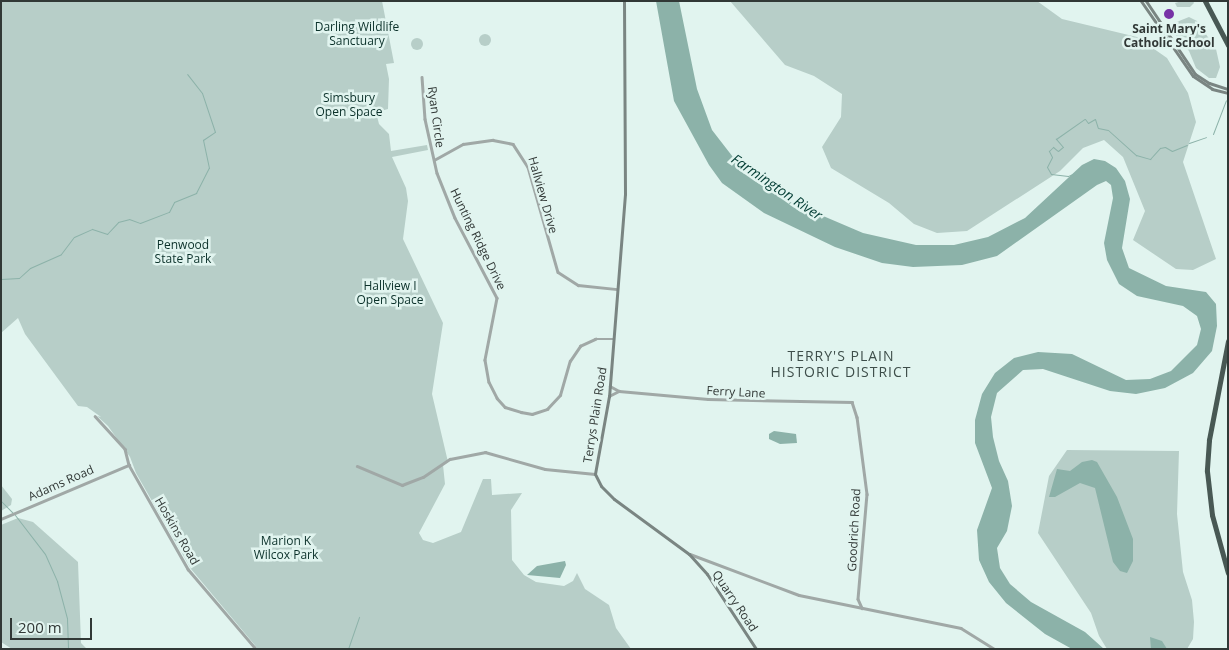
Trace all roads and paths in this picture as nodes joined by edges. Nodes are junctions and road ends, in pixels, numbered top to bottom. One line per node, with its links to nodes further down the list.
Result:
1 (624, 1): 10 (street, Terrys Plain Road)
2 (1141, 1): 8 (street)
3 (1146, 1): 7 (street)
4 (1205, 1): 5 (highway)
5 (1228, 45)
6 (422, 77): 9 (street, Ryan Circle)
7 (1228, 89)
8 (1228, 94)
9 (434, 160): 10 (street, Hallview Drive); 11 (street, Hunting Ridge Drive)
10 (617, 290): 11 (street, Terrys Plain Road)
11 (614, 339): 13 (street, Terrys Plain Road)
12 (1228, 342): 25 (highway)
13 (610, 386): 14 (street, Ferry Lane); 15 (street, Terrys Plain Road)
14 (618, 391): 15 (street); 16 (street, Ferry Lane)
15 (609, 396): 20 (street, Terrys Plain Road)
16 (852, 402): 26 (street, Goodrich Road)
17 (95, 416): 18 (street, Hoskins Road)
18 (129, 465): 21 (street, Adams Road); 29 (street, Hoskins Road)
19 (357, 466): 20 (street)
20 (595, 474): 22 (street, Terrys Plain Road)
21 (1, 519)
22 (688, 554): 23 (street, Terrys Plain Road); 24 (street, Quarry Road)
23 (702, 559): 24 (street, Quarry Road); 27 (street, Terrys Plain Road)
24 (698, 565): 30 (street, Quarry Road)
25 (1228, 573)
26 (858, 599): 27 (street, Goodrich Road); 28 (street, Goodrich Road)
27 (854, 606): 28 (street, Terrys Plain Road)
28 (862, 608): 31 (street, Terrys Plain Road)
29 (256, 649)
30 (756, 649)
31 (995, 649)

